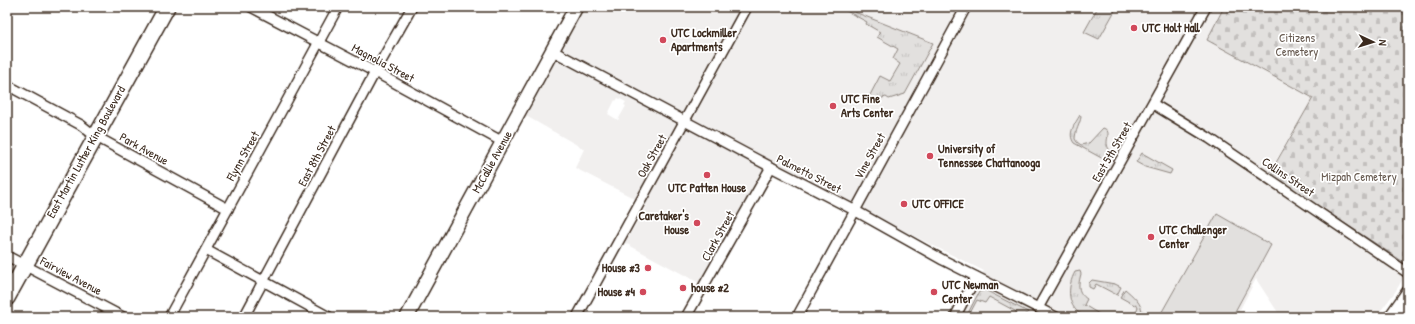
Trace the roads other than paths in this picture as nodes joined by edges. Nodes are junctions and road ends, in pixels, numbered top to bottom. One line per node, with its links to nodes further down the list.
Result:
1 (167, 7): 15 (main road, East Martin Luther King Boulevard)
2 (251, 7): 9 (street, Magnolia Street)
3 (338, 7): 9 (street, Flynn Street)
4 (412, 7): 11 (street, East 8th Street)
5 (576, 7): 10 (main road, McCallie Avenue)
6 (747, 7): 14 (street, Oak Street)
7 (966, 7): 19 (street, Vine Street)
8 (1206, 7): 13 (street, East 5th Street)
9 (319, 43): 11 (street, Magnolia Street); 18 (street, Flynn Street)
10 (553, 51): 14 (street, Palmetto Street); 16 (main road, McCallie Avenue)
11 (375, 72): 16 (street, Magnolia Street); 25 (street, East 8th Street)
12 (7, 85): 15 (street, Park Avenue)
13 (1153, 104): 23 (street, Collins Street); 28 (street, East 5th Street)
14 (685, 121): 17 (street, Palmetto Street); 34 (street, Oak Street)
15 (95, 136): 18 (street, Park Avenue); 22 (main road, East Martin Luther King Boulevard)
16 (503, 142): 33 (main road, McCallie Avenue)
17 (770, 167): 19 (street, Palmetto Street); 35 (street, Clark Street)
18 (228, 209): 20 (street, Flynn Street)
19 (854, 210): 24 (street, Palmetto Street); 36 (street, Vine Street)
20 (206, 250): 25 (street); 30 (street, Flynn Street)
21 (7, 256): 22 (street, Fairview Avenue)
22 (25, 265): 27 (main road, East Martin Luther King Boulevard); 29 (street, Fairview Avenue)
23 (1408, 273)
24 (976, 277): 28 (street, Palmetto Street); 37 (street)
25 (263, 281): 31 (street, East 8th Street); 32 (street)
26 (1408, 293): 39 (main road)
27 (7, 298)
28 (1038, 308): 38 (street, Palmetto Street)
29 (123, 317)
30 (169, 317)
31 (244, 317)
32 (329, 317)
33 (407, 317)
34 (577, 317)
35 (686, 317)
36 (797, 317)
37 (955, 317)
38 (1056, 317)
39 (1391, 317)

